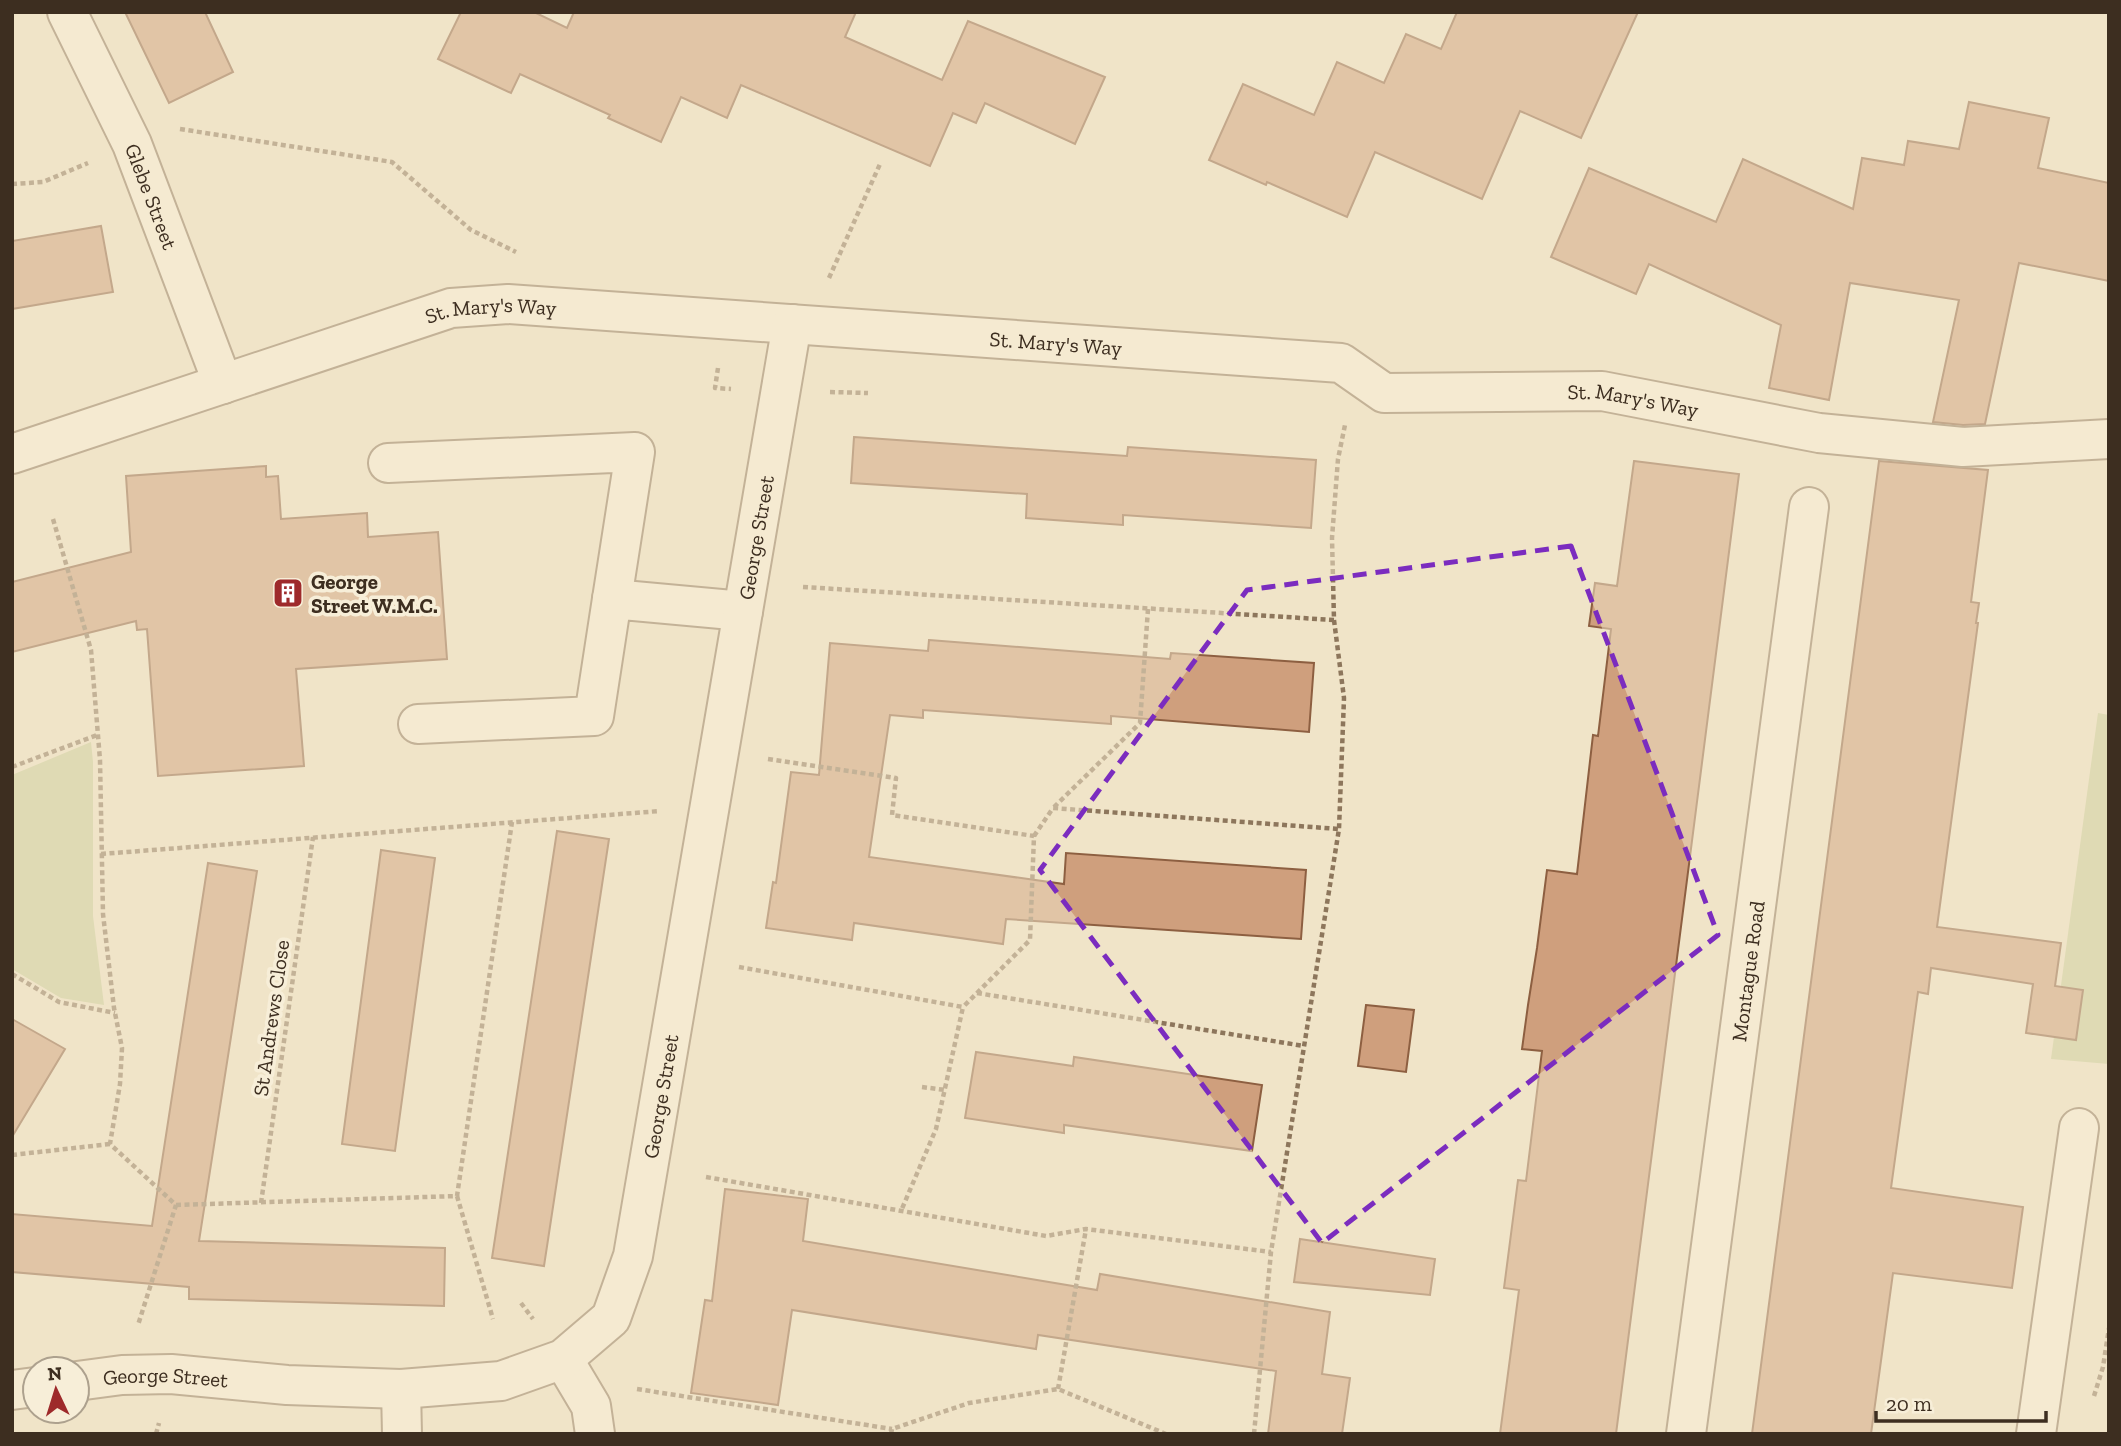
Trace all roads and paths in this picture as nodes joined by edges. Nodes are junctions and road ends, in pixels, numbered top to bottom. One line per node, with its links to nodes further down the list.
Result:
1 (67, 12): 2 (street, Glebe Street)
2 (132, 144): 4 (path); 5 (path); 8 (street, Glebe Street)
3 (880, 164): 6 (path)
4 (12, 184)
5 (518, 253)
6 (806, 325): 7 (street, St. Mary's Way); 8 (street, St. Mary's Way); 17 (street, George Street)
7 (1340, 363): 9 (street, St. Mary's Way); 18 (path)
8 (223, 384): 10 (street, St. Mary's Way)
9 (2109, 439)
10 (12, 454)
11 (388, 463): 15 (street)
12 (1809, 507): 62 (street, Montague Road)
13 (53, 519): 20 (path)
14 (803, 587): 16 (path)
15 (612, 599): 17 (street); 19 (street)
16 (1148, 609): 18 (path); 24 (path)
17 (743, 611): 23 (street, George Street)
18 (1334, 621): 26 (path)
19 (418, 724)
20 (97, 735): 22 (path); 29 (path)
21 (764, 758): 27 (path)
22 (12, 767)
23 (709, 807): 25 (path); 50 (street, George Street)
24 (1054, 808): 26 (path); 27 (path)
25 (512, 822): 28 (path); 42 (path)
26 (1339, 830): 35 (path)
27 (1034, 836): 32 (path)
28 (313, 837): 29 (path); 43 (path, St Andrews Close)
29 (101, 854): 34 (path)
30 (739, 967): 33 (path)
31 (12, 974): 34 (path)
32 (976, 992): 33 (path); 35 (path)
33 (963, 1007): 37 (path)
34 (115, 1013): 39 (path)
35 (1304, 1046): 47 (path)
36 (922, 1087): 37 (path)
37 (945, 1090): 45 (path)
38 (2080, 1128): 63 (street)
39 (110, 1144): 40 (path); 44 (path)
40 (12, 1155)
41 (706, 1177): 45 (path)
42 (457, 1196): 43 (path); 48 (path)
43 (261, 1203): 44 (path)
44 (176, 1205): 51 (path)
45 (901, 1211): 46 (path)
46 (1086, 1229): 47 (path); 55 (path)
47 (1271, 1252): 61 (path)
48 (493, 1319)
49 (2109, 1328): 56 (path)
50 (563, 1359): 54 (street, George Street); 59 (street)
51 (122, 1375): 52 (street, George Street); 54 (street, George Street)
52 (91, 1379)
53 (634, 1388): 57 (path)
54 (401, 1389): 58 (street)
55 (1058, 1390): 57 (path); 60 (path)
56 (2090, 1407)
57 (891, 1432)
58 (401, 1434)
59 (595, 1434)
60 (1166, 1434)
61 (1254, 1434)
62 (1686, 1434)
63 (2036, 1434)

